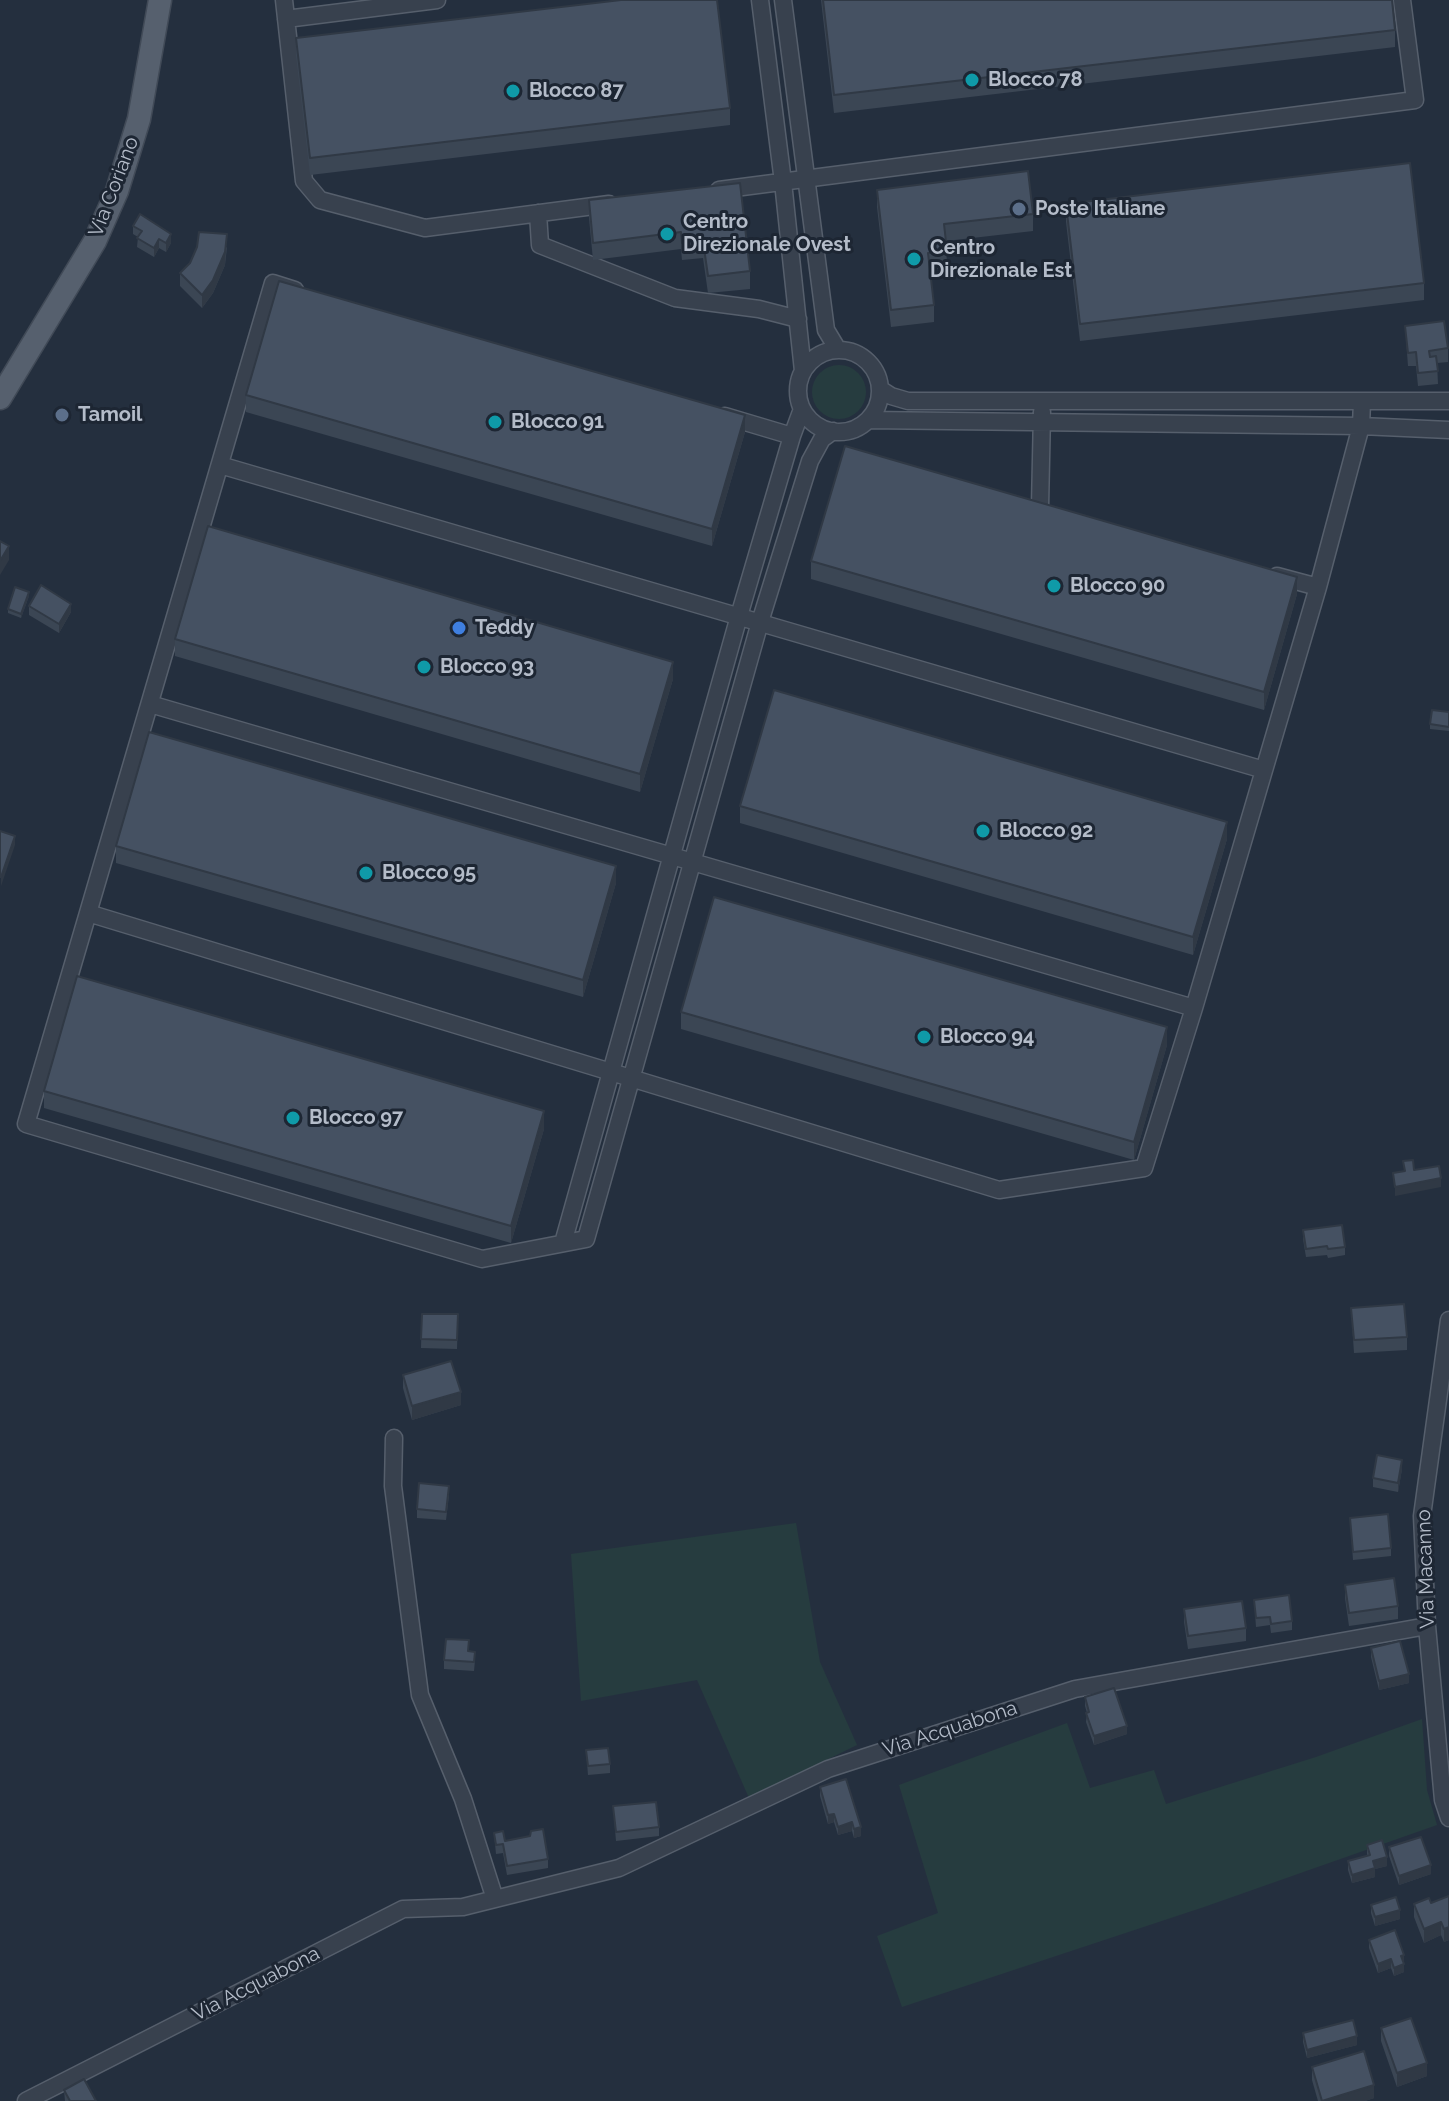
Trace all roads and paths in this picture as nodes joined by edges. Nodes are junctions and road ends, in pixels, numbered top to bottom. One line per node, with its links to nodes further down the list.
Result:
1 (160, 0): 20 (main road, Via Coriano)
2 (284, 0): 7 (street)
3 (437, 0): 7 (street)
4 (760, 0): 9 (street)
5 (783, 0): 8 (street)
6 (1402, 0): 8 (street)
7 (286, 19): 12 (street)
8 (805, 179): 9 (street); 17 (street)
9 (783, 182): 10 (street); 14 (street)
10 (704, 192)
11 (628, 202): 12 (street)
12 (538, 213): 15 (street)
13 (304, 292): 32 (street)
14 (795, 297): 15 (street); 16 (street)
15 (759, 309): 16 (street)
16 (798, 319): 18 (street)
17 (838, 350): 18 (street); 19 (street)
18 (803, 371): 24 (street)
19 (880, 389): 23 (street); 26 (street)
20 (0, 398)
21 (1362, 401): 22 (street); 23 (street); 28 (street)
22 (1449, 401)
23 (1043, 402): 27 (street)
24 (802, 409): 30 (street); 31 (street)
25 (716, 414): 31 (street)
26 (868, 420): 27 (street); 30 (street)
27 (1042, 423): 28 (street); 33 (street)
28 (1361, 426): 29 (street); 35 (street)
29 (1449, 430)
30 (833, 431): 37 (street)
31 (792, 436): 36 (street)
32 (220, 465): 36 (street); 38 (street)
33 (1040, 507)
34 (1259, 570): 35 (street)
35 (1318, 587): 39 (street)
36 (739, 616): 37 (street); 40 (street)
37 (760, 622): 39 (street); 41 (street)
38 (150, 704): 40 (street); 42 (street)
39 (1264, 770): 43 (street)
40 (672, 855): 41 (street); 44 (street)
41 (693, 861): 43 (street); 45 (street)
42 (88, 913): 44 (street); 46 (street)
43 (1194, 1008): 45 (street)
44 (611, 1072): 45 (street); 46 (street)
45 (631, 1078): 46 (street)
46 (563, 1243)
47 (1449, 1320): 49 (street, Via Macanno)
48 (394, 1438): 51 (street)
49 (1427, 1626): 50 (street, Via Macanno); 51 (street, Via Acquabona)
50 (1449, 1818)
51 (495, 1899): 52 (street, Via Acquabona)
52 (26, 2101)

